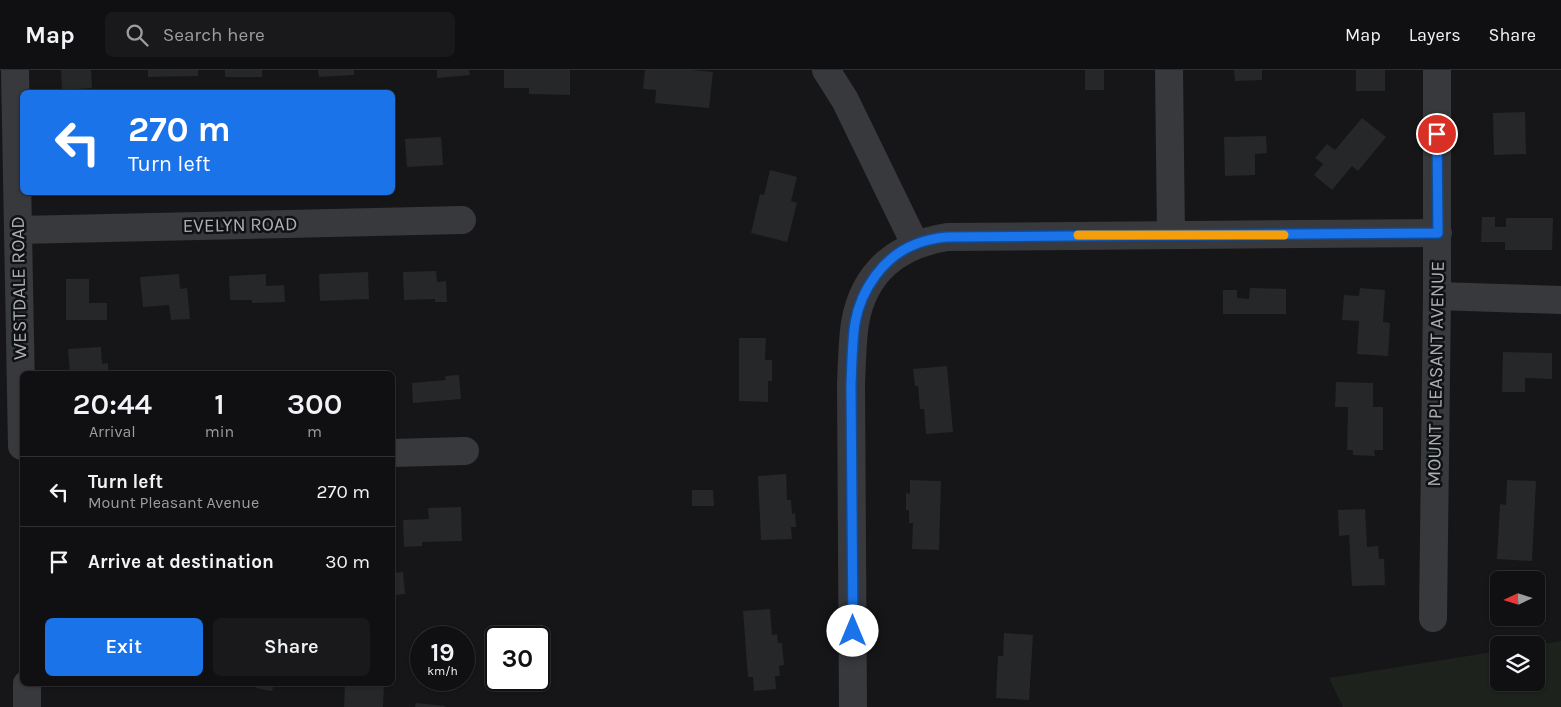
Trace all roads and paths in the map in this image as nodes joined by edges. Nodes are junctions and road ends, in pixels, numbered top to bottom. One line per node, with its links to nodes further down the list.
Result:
1 (14, 70): 6 (street, WESTDALE ROAD)
2 (826, 70): 9 (street)
3 (1169, 70): 8 (street)
4 (1436, 70): 7 (street, MOUNT PLEASANT AVENUE)
5 (462, 220): 6 (street, EVELYN ROAD)
6 (18, 230): 12 (street, WESTDALE ROAD)
7 (1438, 233): 8 (street); 10 (street, MOUNT PLEASANT AVENUE)
8 (1171, 235): 9 (street)
9 (915, 244): 18 (street)
10 (1437, 296): 11 (street); 15 (street, MOUNT PLEASANT AVENUE)
11 (1561, 300)
12 (21, 371)
13 (465, 451): 14 (street)
14 (395, 452)
15 (1433, 618)
16 (27, 686): 17 (street)
17 (27, 707)
18 (853, 707)

